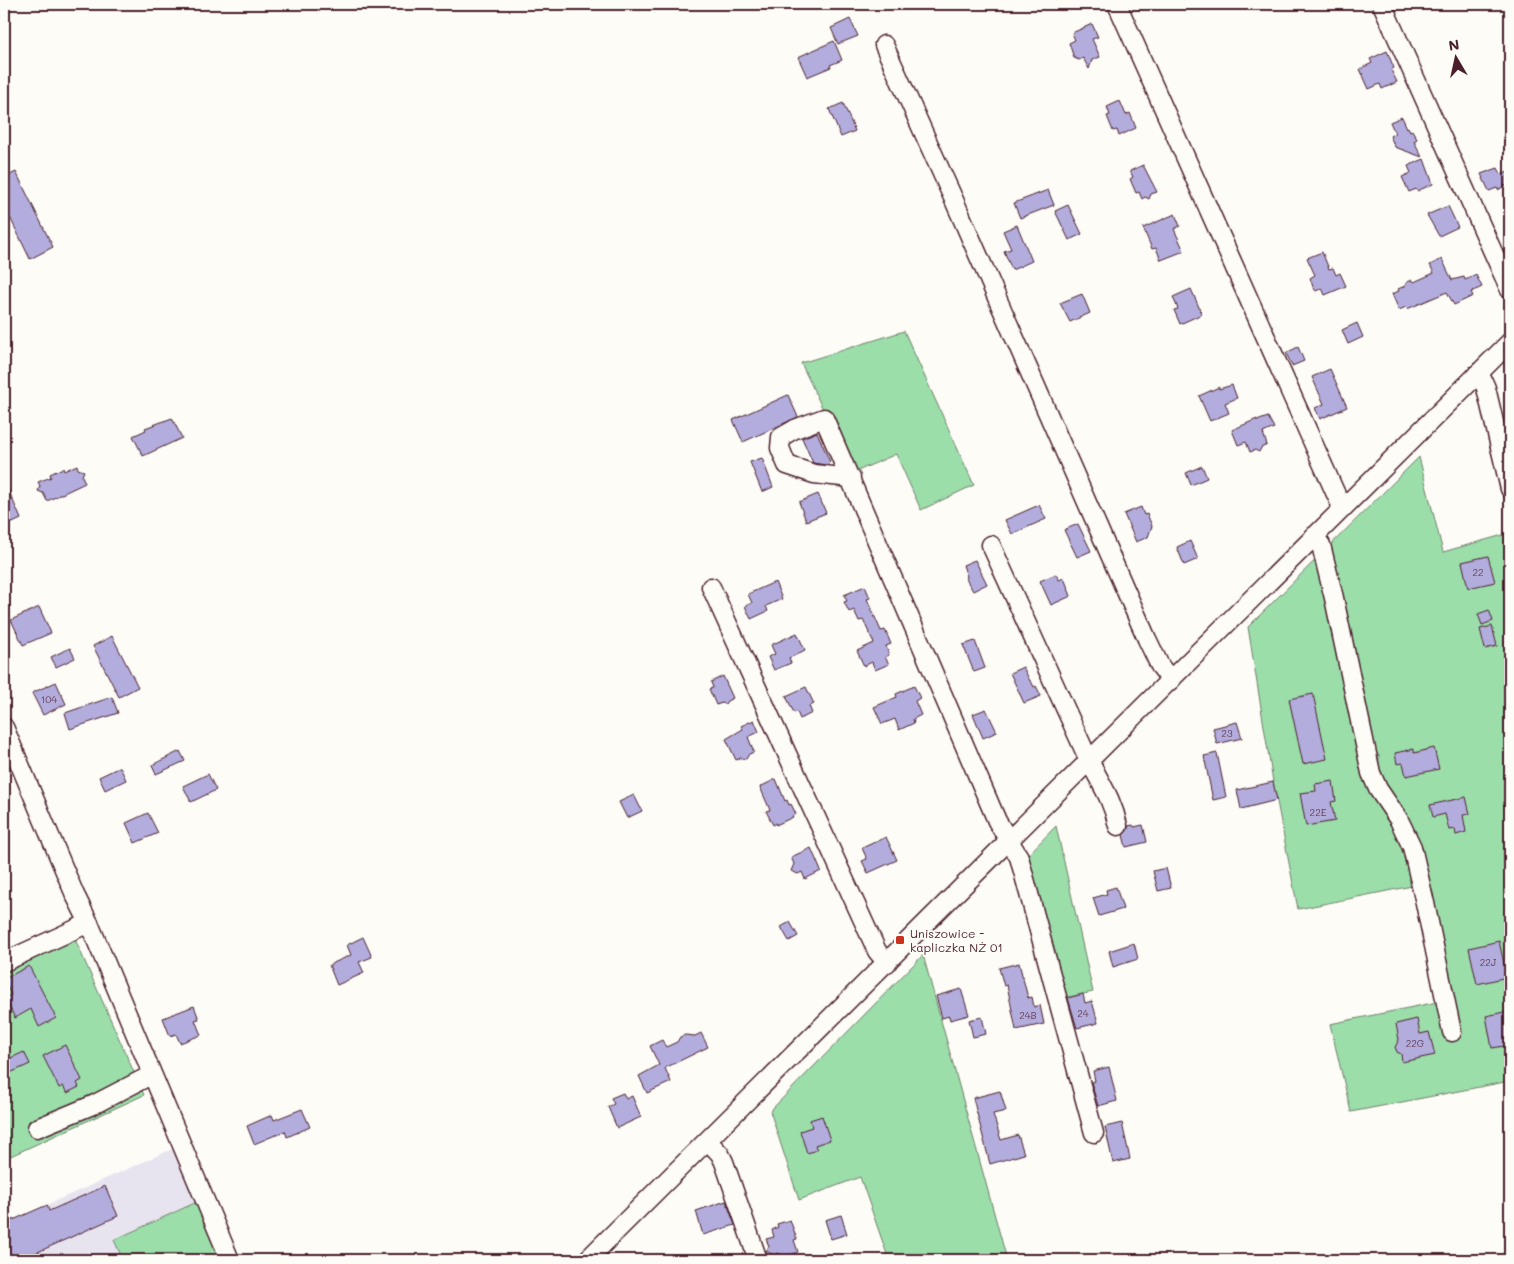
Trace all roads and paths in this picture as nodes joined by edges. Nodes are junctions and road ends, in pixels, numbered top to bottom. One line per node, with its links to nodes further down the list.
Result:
1 (1117, 4): 9 (street)
2 (1382, 4): 4 (street)
3 (884, 45): 13 (street)
4 (1510, 290)
5 (1510, 342): 6 (street)
6 (1477, 374): 8 (street); 9 (street)
7 (851, 478): 17 (street)
8 (1510, 489)
9 (1344, 507): 10 (street)
10 (1314, 536): 13 (street); 21 (street)
11 (991, 545): 15 (street)
12 (711, 587): 20 (street)
13 (1171, 680): 15 (street)
14 (4, 727): 18 (street)
15 (1089, 762): 16 (street); 17 (street)
16 (1118, 826)
17 (1010, 841): 20 (street); 24 (street)
18 (89, 923): 19 (street); 22 (street)
19 (4, 962)
20 (887, 963): 25 (street)
21 (1452, 1032)
22 (151, 1075): 23 (street); 26 (street)
23 (37, 1128)
24 (1094, 1133)
25 (708, 1141): 27 (street); 28 (street)
26 (230, 1260)
27 (587, 1260)
28 (758, 1260)

